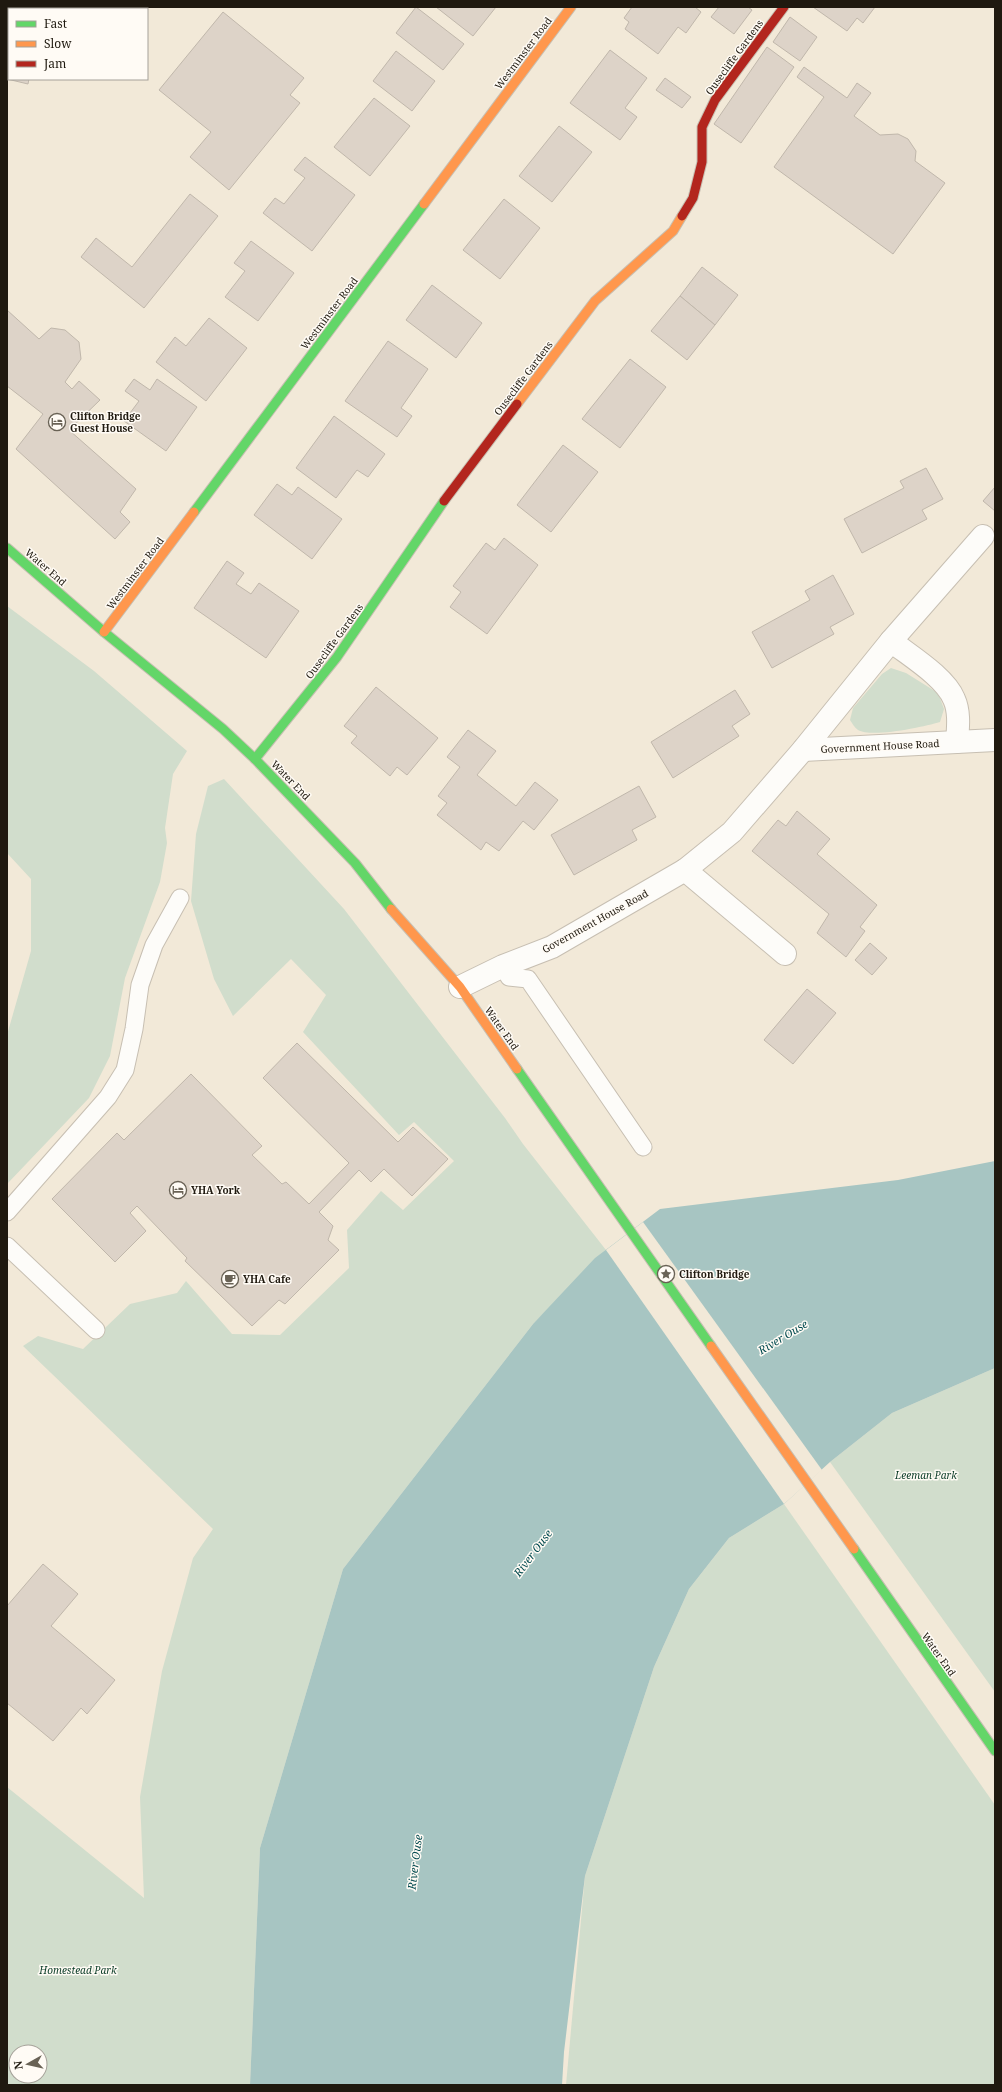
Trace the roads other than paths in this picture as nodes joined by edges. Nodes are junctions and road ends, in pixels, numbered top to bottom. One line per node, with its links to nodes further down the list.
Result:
1 (571, 7): 5 (street, Westminster Road)
2 (784, 7): 10 (street, Ousecliffe Gardens)
3 (983, 536): 6 (street, Government House Road)
4 (7, 548): 5 (street, Water End)
5 (104, 632): 10 (street, Water End)
6 (891, 641): 8 (street); 9 (street, Government House Road)
7 (995, 740): 8 (street, Government House Road)
8 (957, 742): 9 (street, Government House Road)
9 (803, 750): 11 (street, Government House Road)
10 (255, 759): 15 (street, Water End)
11 (685, 870): 13 (street); 14 (street, Government House Road)
12 (180, 898): 17 (lane)
13 (785, 954)
14 (503, 966): 15 (street, Government House Road); 16 (lane)
15 (460, 987): 20 (street, Water End)
16 (643, 1147)
17 (7, 1212)
18 (7, 1246): 19 (lane)
19 (96, 1330)
20 (995, 1751)

